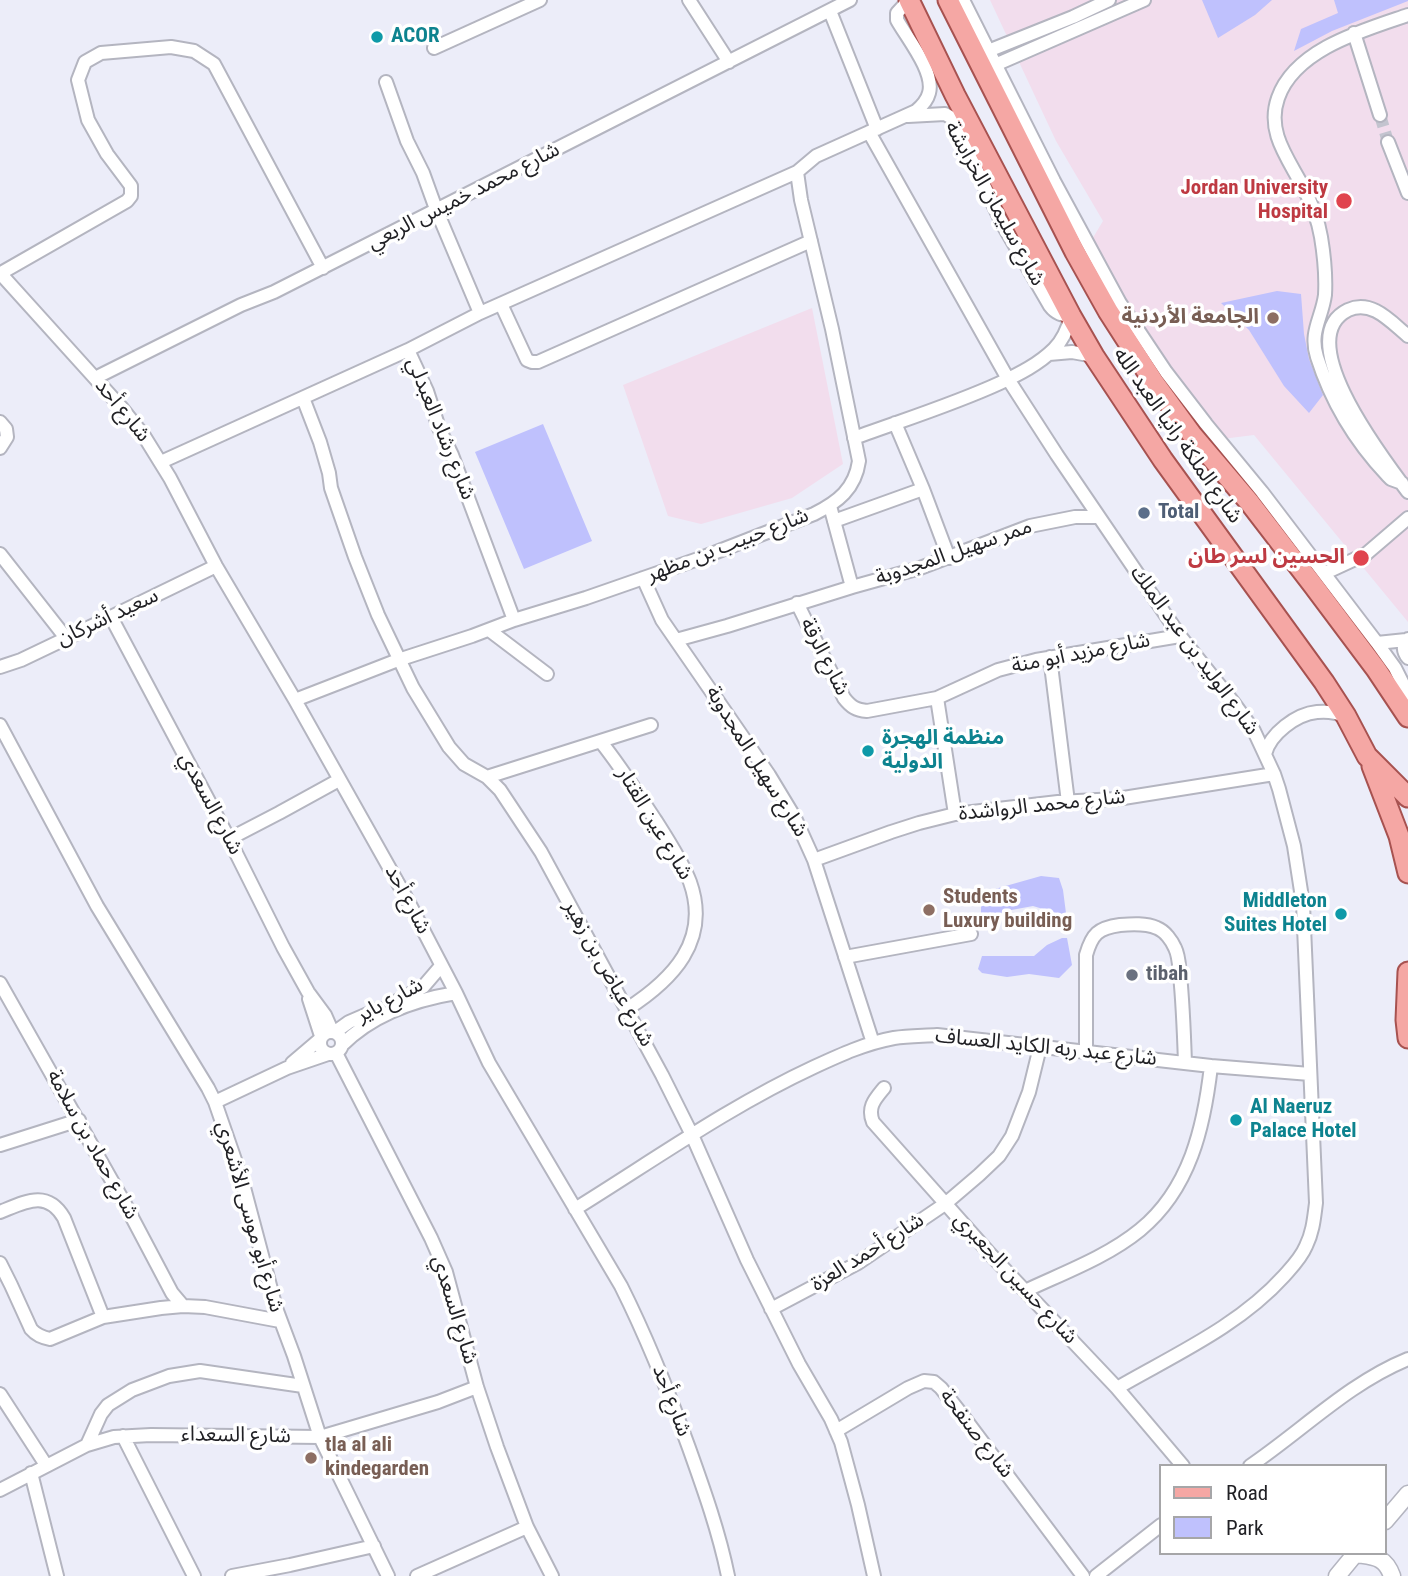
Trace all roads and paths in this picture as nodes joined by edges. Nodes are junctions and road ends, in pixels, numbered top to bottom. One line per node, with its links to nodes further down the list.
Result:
1 (540, 0): 12 (street)
2 (689, 0): 14 (street)
3 (850, 0): 9 (street, شارع محمد خميس الربعي)
4 (909, 0): 16 (street, شارع سليمان الخرابشة); 29 (main road, شارع الملكة رانيا العبد الله)
5 (948, 0): 13 (main road, شارع الملكة رانيا العبد الله)
6 (962, 0): 13 (main road)
7 (1110, 0): 13 (street)
8 (1144, 0): 13 (street)
9 (830, 11): 14 (street, شارع محمد خميس الربعي); 18 (street)
10 (1408, 15): 11 (street)
11 (1354, 33): 17 (street); 43 (street)
12 (434, 48)
13 (988, 61): 24 (main road, شارع الملكة رانيا العبد الله)
14 (729, 62): 22 (street, شارع محمد خميس الربعي)
15 (386, 82): 22 (street)
16 (907, 116): 18 (street, شارع سليمان الخرابشة); 29 (street, شارع سليمان الخرابشة)
17 (1380, 116)
18 (873, 131): 20 (street, شارع سليمان الخرابشة); 36 (street, شارع الوليد بن عبد الملك)
19 (1388, 142): 21 (street)
20 (797, 172): 23 (street, شارع حبيب بن مظهر); 27 (street, شارع سليمان الخرابشة)
21 (1408, 193)
22 (436, 209): 25 (street, شارع محمد خميس الربعي); 28 (street)
23 (811, 241): 27 (street); 40 (street, شارع حبيب بن مظهر)
24 (1081, 249): 52 (street); 75 (main road, شارع الملكة رانيا العبد الله)
25 (323, 268): 26 (street); 35 (street, شارع محمد خميس الربعي)
26 (0, 273): 35 (street, شارع أحد)
27 (502, 304): 28 (street, شارع رشاد العبدلي)
28 (480, 313): 32 (street, شارع رشاد العبدلي)
29 (1071, 316): 33 (street); 34 (main road, شارع الملكة رانيا العبد الله)
30 (1408, 336): 43 (street)
31 (1408, 345): 43 (street)
32 (408, 350): 37 (street); 57 (street, شارع رشاد العبدلي)
33 (1049, 354): 34 (street); 36 (street)
34 (1094, 356): 69 (main road, شارع الملكة رانيا العبد الله)
35 (95, 377): 42 (street, شارع أحد)
36 (1008, 379): 39 (street); 46 (street, شارع الوليد بن عبد الملك)
37 (303, 398): 42 (street); 66 (street, شارع عياض بن زهير)
38 (0, 422): 41 (street)
39 (895, 424): 40 (street); 44 (street)
40 (854, 438): 45 (street, شارع حبيب بن مظهر)
41 (0, 448)
42 (161, 462): 51 (street, شارع أحد)
43 (1406, 485)
44 (923, 489): 48 (street); 50 (street)
45 (830, 506): 48 (street, ممر سهيل المجدوبة); 53 (street, شارع حبيب بن مظهر)
46 (1099, 517): 50 (street, ممر سهيل المجدوبة); 59 (street, شارع الوليد بن عبد الملك)
47 (1408, 518): 52 (street)
48 (834, 521): 54 (street, ممر سهيل المجدوبة)
49 (0, 554): 60 (street)
50 (949, 558): 54 (street, ممر سهيل المجدوبة)
51 (216, 566): 56 (street, سعيد أشركان); 72 (street, شارع أحد)
52 (1325, 573): 63 (street)
53 (643, 578): 57 (street, شارع حبيب بن مظهر); 62 (street, شارع سهيل المجدوبة)
54 (852, 587): 55 (street, شارع الرقة)
55 (797, 603): 62 (street, شارع الرقة); 71 (street, شارع الرقة)
56 (111, 617): 60 (street, سعيد أشركان); 89 (street, شارع السعدي)
57 (514, 620): 58 (street, شارع حبيب بن مظهر)
58 (489, 630): 66 (street, شارع حبيب بن مظهر); 68 (street)
59 (1180, 636): 64 (street, شارع مزيد أبو منة); 78 (street, شارع الوليد بن عبد الملك)
60 (66, 638): 67 (street, سعيد أشركان)
61 (1407, 639): 63 (street); 65 (street)
62 (676, 640): 90 (street, شارع سهيل المجدوبة)
63 (1377, 643): 70 (street)
64 (1050, 657): 71 (street, شارع مزيد أبو منة); 87 (street)
65 (1408, 658)
66 (398, 660): 72 (street, شارع حبيب بن مظهر); 84 (street, شارع عياض بن زهير)
67 (0, 667)
68 (547, 674)
69 (1324, 682): 73 (street); 74 (main road, شارع الملكة رانيا العبد الله)
70 (1408, 690)
71 (937, 698): 88 (street)
72 (295, 700): 85 (street, شارع أحد)
73 (1312, 712): 74 (street); 79 (street)
74 (1346, 716): 82 (main road, شارع الملكة رانيا العبد الله)
75 (1408, 717)
76 (651, 724): 80 (street, شارع عين القتار)
77 (0, 725): 110 (street, شارع أبو موسى الأشعري)
78 (1254, 731): 79 (street); 81 (street, شارع الوليد بن عبد الملك)
79 (1277, 732): 81 (street)
80 (601, 741): 84 (street, شارع عين القتار); 98 (street, شارع عين القتار)
81 (1265, 754): 83 (street, شارع الوليد بن عبد الملك)
82 (1367, 756): 86 (main road, شارع الملكة رانيا العبد الله); 91 (main road)
83 (1274, 774): 87 (street, شارع محمد الرواشدة); 108 (street, شارع الوليد بن عبد الملك)
84 (487, 777): 98 (street, شارع عياض بن زهير)
85 (338, 779): 89 (street); 94 (street, شارع أحد)
86 (1408, 797)
87 (1069, 802): 88 (street, شارع محمد الرواشدة)
88 (955, 814): 90 (street, شارع محمد الرواشدة)
89 (229, 839): 99 (street, شارع السعدي)
90 (814, 860): 93 (street, شارع سهيل المجدوبة)
91 (1408, 873)
92 (971, 934): 93 (street)
93 (845, 957): 101 (street, شارع سهيل المجدوبة)
94 (441, 966): 97 (street, شارع أحد); 99 (street, شارع باير)
95 (1408, 972): 100 (main road)
96 (0, 983): 111 (street, شارع حماد بن سلامة)
97 (456, 993): 103 (street, شارع باير); 115 (street, شارع أحد)
98 (627, 1009): 112 (street, شارع عياض بن زهير)
99 (327, 1035): 103 (street); 103 (street); 107 (street, شارع باير)
100 (1408, 1038)
101 (873, 1043): 102 (street, شارع عبد ربه الكايد العساف); 112 (street, شارع عبد ربه الكايد العساف)
102 (1040, 1047): 104 (street, شارع عبد ربه الكايد العساف); 114 (street, شارع أحمد العزة)
103 (335, 1051): 107 (street, شارع باير); 125 (street, شارع السعدي)
104 (1086, 1052): 105 (street, شارع عبد ربه الكايد العساف); 105 (street)
105 (1185, 1063): 106 (street, شارع عبد ربه الكايد العساف)
106 (1211, 1066): 108 (street, شارع عبد ربه الكايد العساف); 118 (street)
107 (287, 1068): 110 (street, شارع باير)
108 (1310, 1074): 126 (street, شارع الوليد بن عبد الملك)
109 (884, 1088): 114 (street, شارع حسين الجعبري)
110 (215, 1102): 122 (street, شارع أبو موسى الأشعري)
111 (79, 1120): 113 (street); 119 (street, شارع حماد بن سلامة)
112 (692, 1135): 115 (street, شارع عبد ربه الكايد العساف); 120 (street, شارع عياض بن زهير)
113 (0, 1145)
114 (945, 1204): 118 (street, شارع حسين الجعبري); 120 (street, شارع أحمد العزة)
115 (575, 1209): 150 (street, شارع أحد)
116 (0, 1212): 121 (street)
117 (0, 1263): 121 (street)
118 (1025, 1291): 126 (street, شارع حسين الجعبري)
119 (183, 1306): 121 (street); 122 (street)
120 (771, 1309): 128 (street, شارع عياض بن زهير)
121 (103, 1317)
122 (280, 1321): 124 (street, شارع أبو موسى الأشعري)
123 (1408, 1359): 133 (street)
124 (303, 1386): 130 (street, شارع أبو موسى الأشعري); 131 (street)
125 (477, 1387): 130 (street, شارع السعداء); 140 (street, شارع السعدي)
126 (1117, 1388): 132 (street, شارع حسين الجعبري)
127 (0, 1394): 134 (street)
128 (836, 1431): 151 (street, شارع عياض بن زهير); 152 (street, شارع صنفحة)
129 (122, 1436): 130 (street, شارع السعداء); 131 (street, شارع السعداء); 145 (street)
130 (320, 1437): 141 (street, شارع أبو موسى الأشعري)
131 (87, 1445): 134 (street, شارع السعداء)
132 (1182, 1464)
133 (1254, 1464)
134 (46, 1465): 135 (street, شارع السعداء)
135 (32, 1473): 136 (street, شارع السعداء); 144 (street)
136 (0, 1490)
137 (1408, 1494): 138 (street)
138 (1387, 1519)
139 (1160, 1526): 153 (street)
140 (527, 1527): 148 (street); 149 (street, شارع السعدي)
141 (374, 1546): 146 (street); 147 (street, شارع أبو موسى الأشعري)
142 (1355, 1555): 154 (street)
143 (1363, 1555): 155 (street)
144 (57, 1576)
145 (194, 1576)
146 (232, 1576)
147 (387, 1576)
148 (417, 1576)
149 (552, 1576)
150 (728, 1576)
151 (874, 1576)
152 (1083, 1576)
153 (1096, 1576)
154 (1337, 1576)
155 (1392, 1576)

